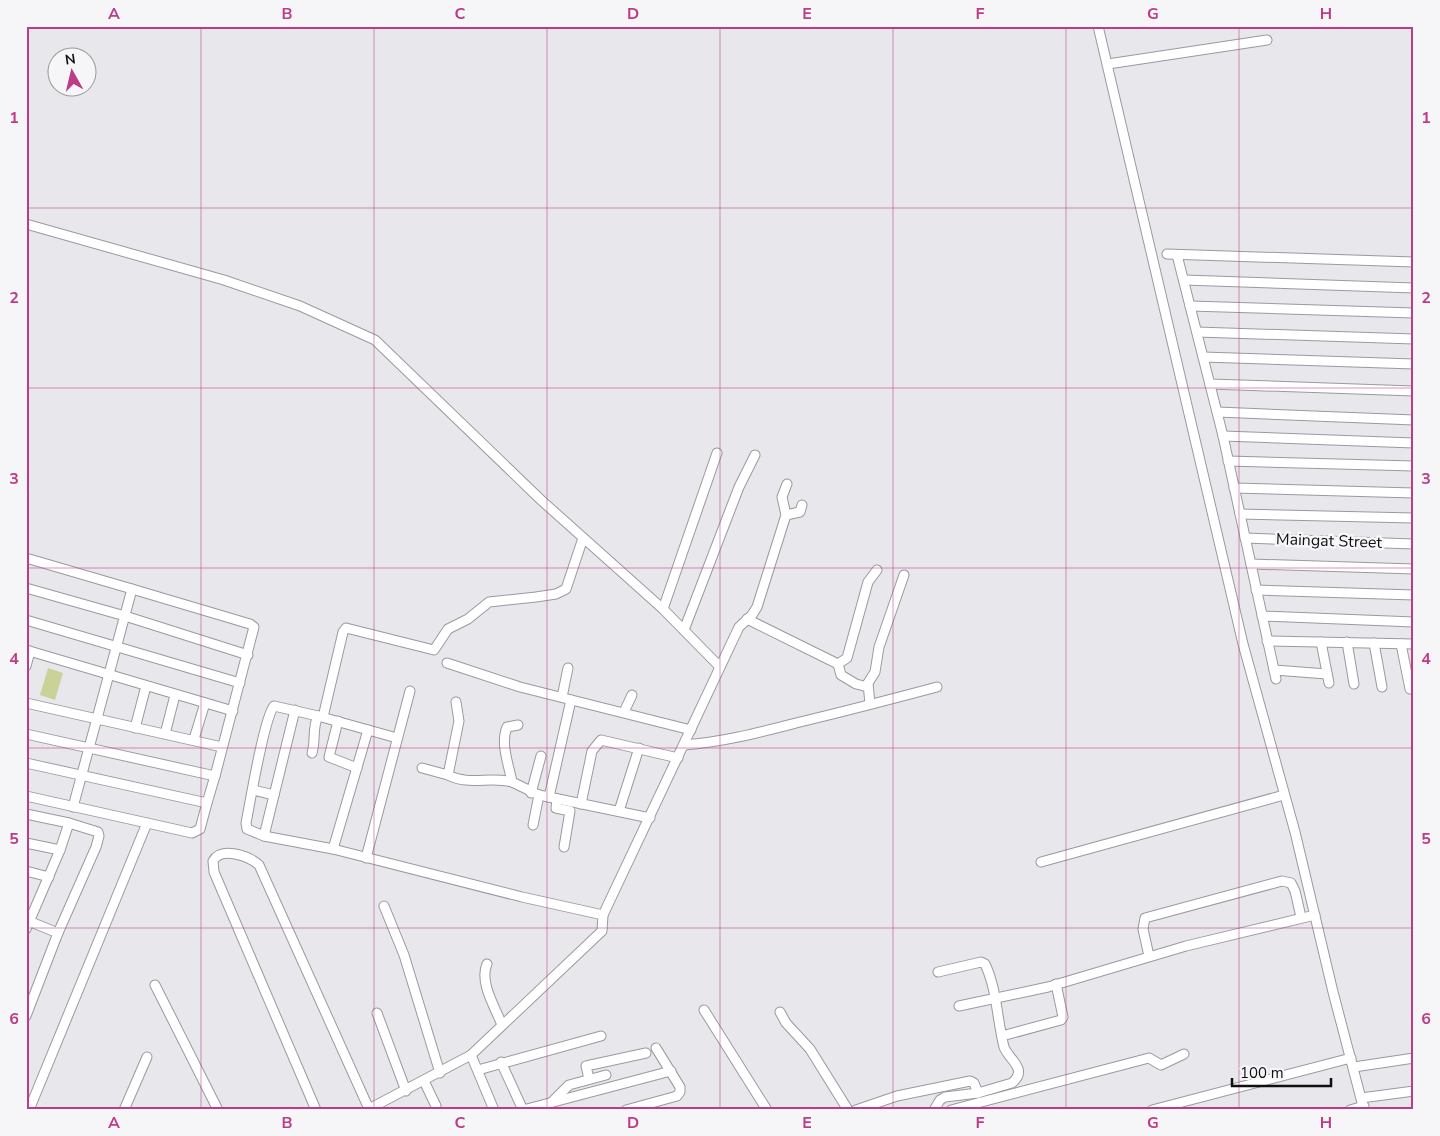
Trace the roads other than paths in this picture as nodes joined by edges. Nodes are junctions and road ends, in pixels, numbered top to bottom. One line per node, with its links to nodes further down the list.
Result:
1 (1098, 26): 3 (street)
2 (1268, 40): 3 (street)
3 (1108, 64): 113 (street)
4 (26, 224): 33 (street)
5 (1166, 254): 6 (street)
6 (1177, 255): 7 (street); 8 (street)
7 (1414, 262)
8 (1184, 280): 9 (street); 10 (street)
9 (1414, 288)
10 (1190, 306): 11 (street); 12 (street)
11 (1414, 313)
12 (1197, 332): 13 (street); 14 (street)
13 (1414, 339)
14 (1203, 357): 15 (street); 16 (street)
15 (1414, 364)
16 (1210, 384): 17 (street); 18 (street)
17 (1414, 391)
18 (1217, 412): 19 (street); 20 (street)
19 (1414, 420)
20 (1223, 436): 21 (street); 24 (street)
21 (1414, 443)
22 (717, 453): 45 (street)
23 (755, 455): 51 (street)
24 (1228, 461): 25 (street); 27 (street)
25 (1414, 466)
26 (787, 484): 31 (street)
27 (1234, 488): 28 (street); 30 (street)
28 (1414, 493)
29 (802, 505): 31 (street)
30 (1240, 514): 32 (street); 34 (street)
31 (786, 515): 48 (street)
32 (1414, 518)
33 (584, 538): 45 (street); 87 (street)
34 (1245, 538): 35 (street, Maingat Street); 37 (street)
35 (1414, 544)
36 (26, 558): 42 (street)
37 (1251, 564): 38 (street); 43 (street)
38 (1414, 569)
39 (878, 570): 62 (street)
40 (904, 575): 73 (street)
41 (26, 588): 46 (street)
42 (132, 589): 46 (street); 60 (street)
43 (1256, 590): 44 (street); 47 (street)
44 (1414, 595)
45 (663, 609): 51 (street)
46 (125, 616): 58 (street); 60 (street)
47 (1262, 616): 50 (street); 52 (street)
48 (747, 619): 62 (street); 64 (street)
49 (26, 620): 58 (street)
50 (1414, 622)
51 (684, 630): 64 (street)
52 (1268, 641): 53 (street); 66 (street)
53 (1321, 642): 54 (street); 66 (street)
54 (1347, 642): 55 (street); 70 (street)
55 (1374, 643): 56 (street); 74 (street)
56 (1401, 644): 57 (street); 75 (street)
57 (1414, 644)
58 (118, 646): 67 (street); 68 (street)
59 (28, 651): 63 (street); 67 (street)
60 (248, 655): 68 (street)
61 (448, 663): 79 (street)
62 (838, 664): 73 (street)
63 (26, 666)
64 (720, 667): 93 (street)
65 (568, 668): 79 (street)
66 (1328, 674): 69 (street)
67 (110, 675): 71 (street); 88 (street)
68 (240, 683): 85 (street)
69 (1329, 683)
70 (1354, 684)
71 (146, 686): 77 (street); 91 (street)
72 (938, 686): 83 (street)
73 (868, 687): 83 (street)
74 (1382, 687)
75 (1410, 689)
76 (410, 691): 96 (street)
77 (175, 695): 82 (street); 95 (street)
78 (632, 695): 86 (street)
79 (566, 698): 86 (street); 116 (street)
80 (456, 702): 110 (street)
81 (26, 703): 88 (street)
82 (205, 703): 85 (street); 97 (street)
83 (870, 704): 98 (street)
84 (295, 710): 87 (street); 112 (street); 115 (street)
85 (233, 711): 99 (street)
86 (624, 712): 93 (street)
87 (320, 716): 89 (street); 102 (street)
88 (97, 718): 91 (street); 100 (street)
89 (338, 721): 92 (street); 106 (street)
90 (518, 726): 111 (street)
91 (135, 728): 95 (street)
92 (368, 730): 96 (street); 106 (street)
93 (691, 730): 98 (street)
94 (26, 734): 100 (street)
95 (165, 734): 97 (street)
96 (398, 738): 131 (street)
97 (194, 739): 99 (street)
98 (684, 745): 104 (street)
99 (222, 747): 109 (street)
100 (89, 748): 108 (street); 109 (street)
101 (639, 748): 104 (street); 118 (street); 120 (street)
102 (312, 753)
103 (541, 756): 116 (street)
104 (678, 758): 122 (street)
105 (26, 763): 108 (street)
106 (357, 768): 129 (street)
107 (422, 768): 110 (street)
108 (80, 776): 117 (street); 119 (street)
109 (215, 776): 117 (street)
110 (448, 776): 111 (street)
111 (512, 782): 116 (street)
112 (252, 790): 115 (street); 126 (street)
113 (1284, 795): 132 (street); 136 (street)
114 (26, 796): 119 (street)
115 (274, 796): 126 (street)
116 (544, 796): 118 (street); 125 (street); 128 (street)
117 (208, 803): 124 (street)
118 (582, 804): 120 (street)
119 (73, 806): 124 (street)
120 (619, 811): 122 (street)
121 (26, 814): 123 (street)
122 (650, 818): 137 (street)
123 (69, 822): 130 (street); 140 (street)
124 (147, 822): 177 (street)
125 (533, 825)
126 (264, 836): 129 (street)
127 (26, 842): 130 (street)
128 (564, 847)
129 (333, 849): 131 (street)
130 (60, 850): 134 (street)
131 (366, 858): 137 (street)
132 (1041, 862)
133 (26, 871): 134 (street)
134 (49, 877): 139 (street)
135 (384, 906): 165 (street)
136 (1315, 915): 138 (street); 162 (street)
137 (603, 916): 152 (street)
138 (1301, 917): 141 (street); 141 (street)
139 (27, 924): 140 (street)
140 (58, 933): 151 (street)
141 (1150, 956): 144 (street)
142 (487, 964): 152 (street)
143 (938, 972): 146 (street)
144 (1056, 984): 146 (street); 154 (street)
145 (155, 985): 179 (street)
146 (995, 1000): 147 (street); 154 (street)
147 (959, 1006)
148 (704, 1010): 183 (street)
149 (780, 1012): 184 (street)
150 (377, 1013): 169 (street)
151 (26, 1016)
152 (502, 1025): 158 (street)
153 (601, 1036): 161 (street)
154 (1002, 1036): 171 (street)
155 (656, 1048): 164 (street)
156 (646, 1054): 167 (street)
157 (1184, 1054): 175 (street)
158 (471, 1055): 163 (street); 165 (street)
159 (147, 1057): 178 (street)
160 (1414, 1058): 162 (street)
161 (501, 1062): 163 (street); 172 (street)
162 (1352, 1062): 173 (street); 188 (street)
163 (478, 1070): 181 (street)
164 (671, 1071): 172 (street); 182 (street)
165 (440, 1073): 168 (street)
166 (606, 1075): 167 (street)
167 (589, 1079): 172 (street)
168 (424, 1081): 169 (street); 174 (street)
169 (406, 1091): 176 (street)
170 (1414, 1091): 173 (street)
171 (973, 1094): 175 (street); 185 (street); 186 (street)
172 (552, 1103)
173 (1363, 1104): 189 (street)
174 (436, 1106)
175 (962, 1107): 187 (street)
176 (368, 1109): 180 (street)
177 (29, 1110)
178 (124, 1110)
179 (218, 1110)
180 (316, 1110)
181 (494, 1110)
182 (626, 1110)
183 (767, 1110)
184 (848, 1110)
185 (856, 1110)
186 (934, 1110)
187 (951, 1110)
188 (1152, 1110)
189 (1350, 1110)

